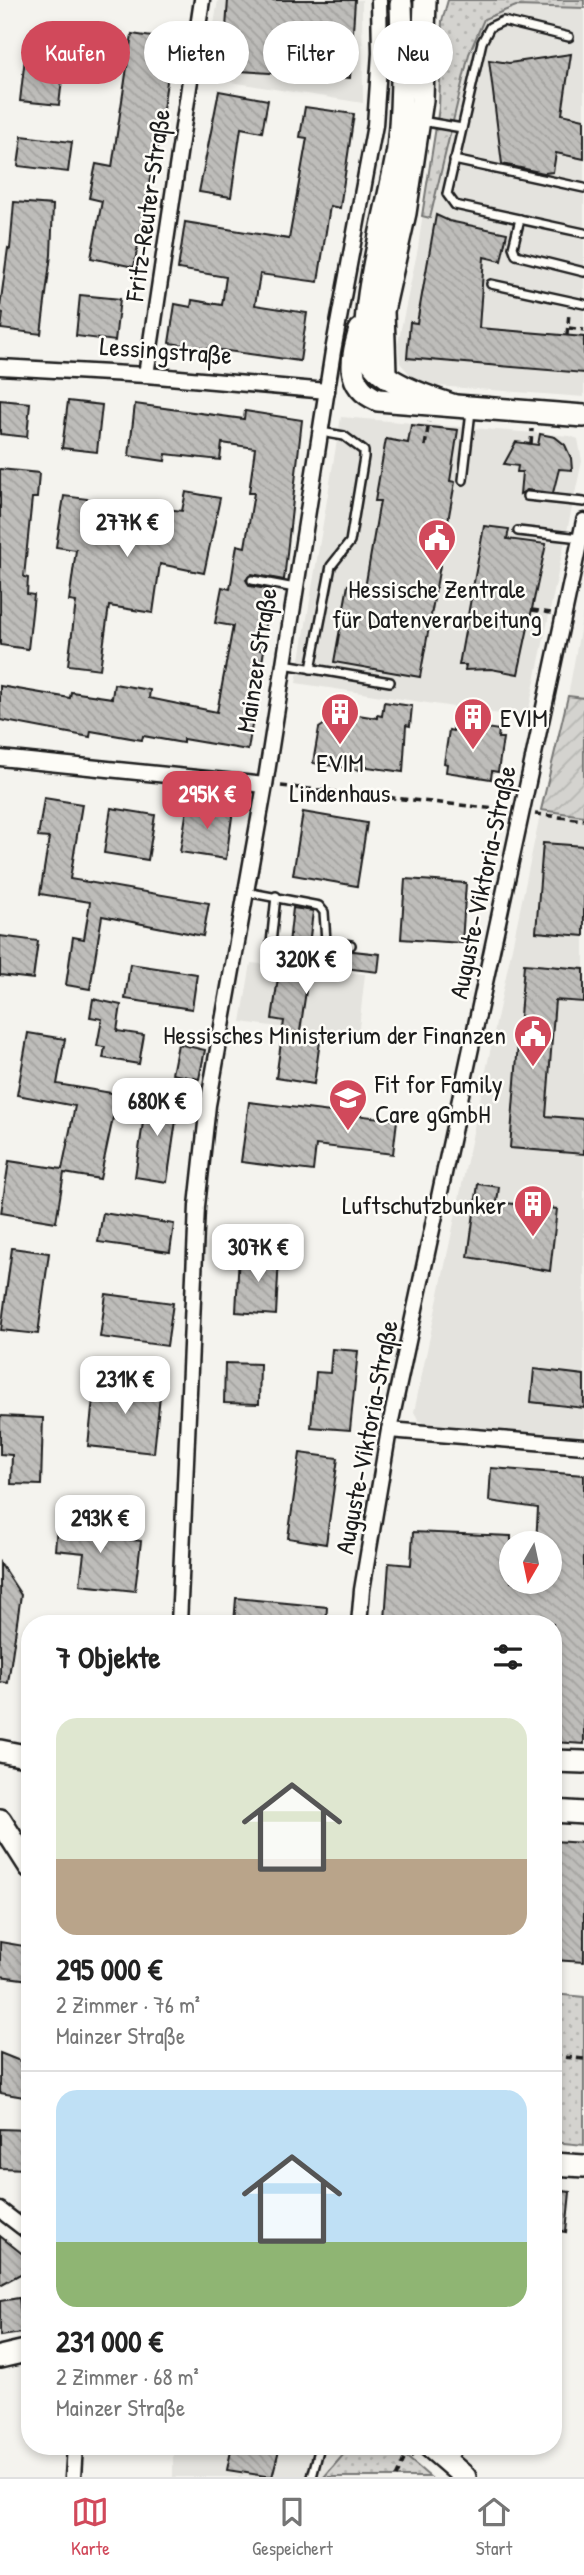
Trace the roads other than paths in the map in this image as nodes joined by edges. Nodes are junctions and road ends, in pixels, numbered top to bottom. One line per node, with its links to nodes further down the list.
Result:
1 (202, 0): 18 (street, Fritz-Reuter-Straße)
2 (379, 0): 19 (street, Mainzer Straße)
3 (425, 0): 6 (street)
4 (401, 4): 15 (street)
5 (569, 37): 7 (lane)
6 (419, 121): 7 (lane); 17 (street)
7 (461, 128): 8 (lane)
8 (454, 160): 9 (lane); 10 (lane)
9 (584, 188)
10 (520, 219): 11 (lane); 12 (lane)
11 (584, 233)
12 (584, 272)
13 (491, 284): 14 (lane)
14 (584, 304)
15 (365, 314): 17 (street); 20 (street)
16 (0, 367): 18 (street, Lessingstraße)
17 (385, 373): 20 (street)
18 (146, 375): 19 (street, Lessingstraße)
19 (327, 391): 22 (street, Mainzer Straße)
20 (461, 406): 21 (street); 23 (lane)
21 (584, 416)
22 (321, 432): 30 (street, Mainzer Straße); 32 (lane)
23 (463, 480)
24 (527, 496): 25 (lane)
25 (584, 502)
26 (584, 521): 28 (street, Auguste-Viktoria-Straße)
27 (518, 531): 28 (lane)
28 (581, 538): 40 (street, Auguste-Viktoria-Straße)
29 (252, 580): 30 (lane)
30 (295, 588): 31 (street, Mainzer Straße)
31 (283, 664): 32 (lane); 35 (street, Mainzer Straße)
32 (311, 669): 33 (lane)
33 (390, 682)
34 (0, 758): 35 (street)
35 (265, 785): 36 (street, Mainzer Straße)
36 (246, 891): 37 (lane); 42 (street, Mainzer Straße)
37 (276, 896): 38 (lane); 39 (lane)
38 (351, 945)
39 (270, 953)
40 (389, 1430): 41 (street); 43 (street, Auguste-Viktoria-Straße)
41 (584, 1446)
42 (180, 1615)
43 (360, 1615)
44 (0, 1751): 45 (street)
45 (21, 1756)
46 (21, 1759): 48 (street)
47 (562, 1761): 49 (street)
48 (0, 1762)
49 (584, 1762)
50 (562, 1812): 51 (street)
51 (584, 1813)
52 (0, 1820): 53 (street)
53 (21, 1853)
54 (562, 2165): 55 (street)
55 (584, 2166)
56 (0, 2210): 57 (street)
57 (21, 2226)
58 (21, 2352): 59 (street)
59 (0, 2357)
60 (74, 2455): 63 (street)
61 (318, 2455): 64 (lane)
62 (452, 2455): 65 (street)
63 (73, 2477)
64 (312, 2477)
65 (465, 2477)

